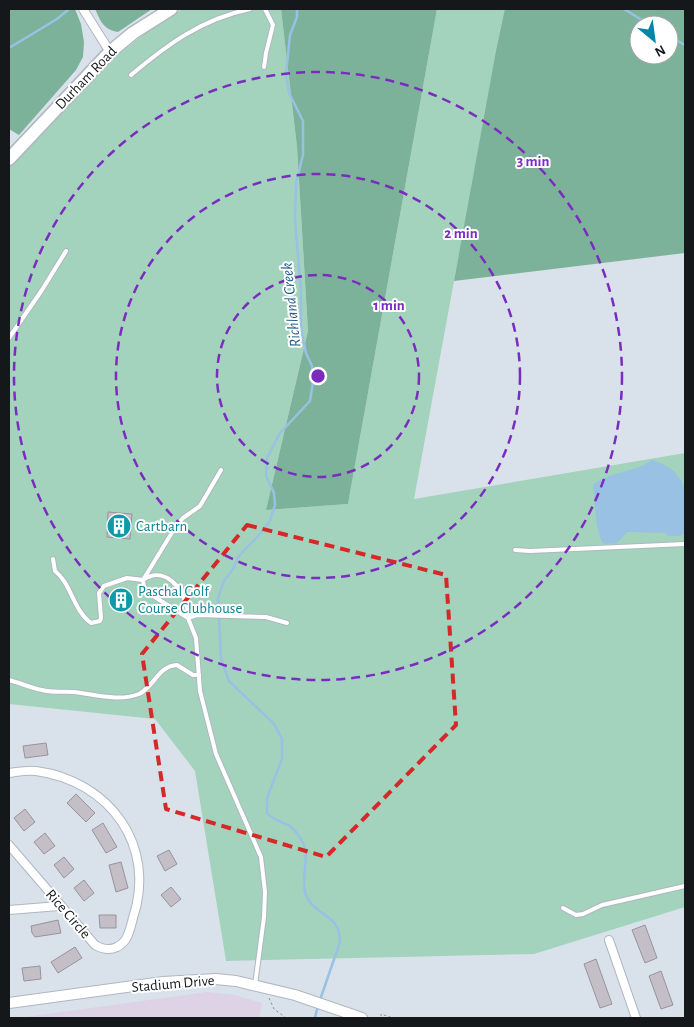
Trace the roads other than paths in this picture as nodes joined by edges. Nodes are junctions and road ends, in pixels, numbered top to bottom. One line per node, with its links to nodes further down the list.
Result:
1 (83, 9): 5 (street)
2 (171, 9): 5 (main road, Durham Road)
3 (250, 9): 7 (lane)
4 (265, 9): 6 (lane)
5 (110, 52): 8 (main road, Durham Road)
6 (264, 67)
7 (131, 75)
8 (9, 159)
9 (66, 251): 10 (lane)
10 (9, 338)
11 (221, 470): 15 (lane)
12 (685, 544): 13 (lane)
13 (515, 550)
14 (52, 559): 15 (lane)
15 (143, 580): 16 (lane); 16 (lane)
16 (188, 618): 17 (lane); 18 (lane)
17 (287, 623)
18 (198, 675): 19 (lane); 27 (lane)
19 (9, 680)
20 (9, 773): 23 (street, Rice Circle)
21 (9, 845): 23 (street, Rice Circle)
22 (685, 886): 24 (lane)
23 (59, 906): 25 (street)
24 (564, 908)
25 (9, 910)
26 (609, 940): 30 (street)
27 (255, 985): 28 (street, Stadium Drive); 29 (street, Stadium Drive)
28 (9, 1003)
29 (362, 1018)
30 (636, 1018)

